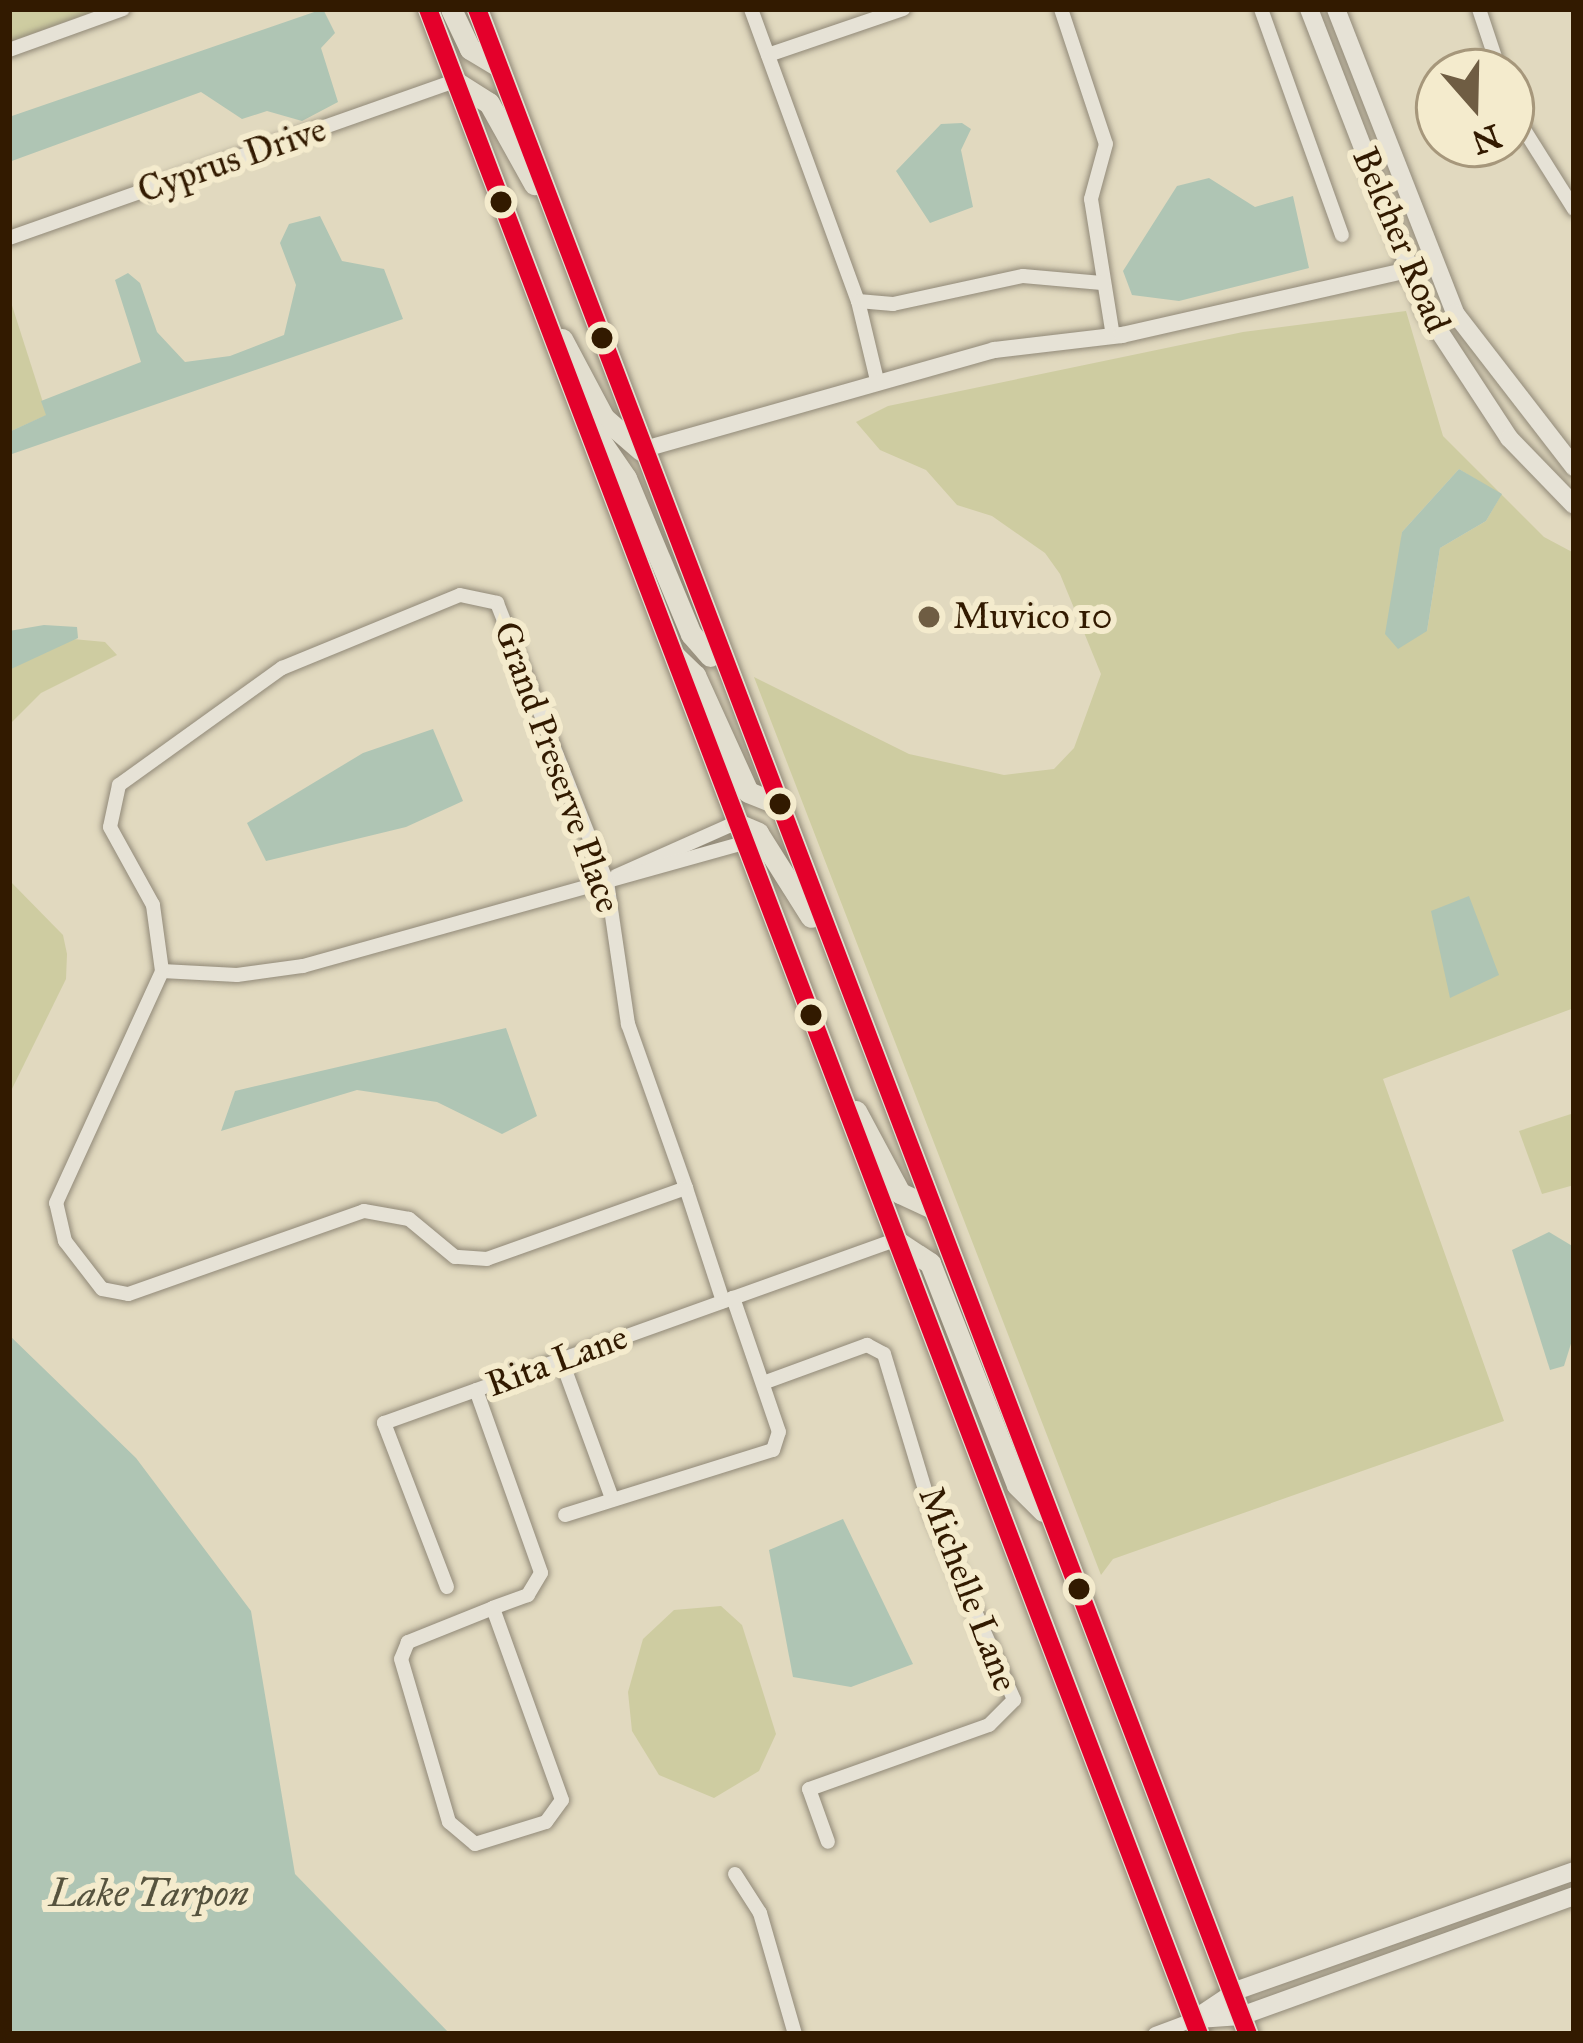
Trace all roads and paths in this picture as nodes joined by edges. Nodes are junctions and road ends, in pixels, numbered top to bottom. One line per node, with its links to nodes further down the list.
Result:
1 (123, 9): 13 (street)
2 (428, 9): 16 (highway)
3 (451, 9): 15 (highway)
4 (477, 9): 15 (highway)
5 (751, 9): 14 (street)
6 (903, 9): 14 (street)
7 (1061, 9): 24 (street)
8 (1261, 9): 20 (street)
9 (1309, 9): 23 (main road, Belcher Road)
10 (1336, 9): 22 (main road, Belcher Road)
11 (1479, 9): 12 (street)
12 (1492, 48)
13 (9, 50)
14 (768, 55): 25 (street)
15 (498, 66): 18 (highway)
16 (454, 82): 18 (highway); 21 (street, Cyprus Drive); 26 (highway)
17 (1535, 147): 19 (street)
18 (551, 209): 30 (highway)
19 (1574, 209)
20 (1342, 235)
21 (9, 238)
22 (1431, 265): 23 (street); 31 (main road, Belcher Road)
23 (1406, 271): 27 (street); 32 (main road, Belcher Road)
24 (1102, 283): 25 (street); 27 (street)
25 (858, 301): 28 (street)
26 (538, 304): 29 (highway); 30 (highway)
27 (1113, 336): 28 (street)
28 (877, 380): 30 (street)
29 (580, 416): 33 (highway); 34 (highway)
30 (641, 450): 34 (highway)
31 (1574, 467)
32 (1574, 505)
33 (670, 652): 35 (highway); 36 (highway)
34 (722, 670): 35 (highway)
35 (777, 804): 38 (highway)
36 (739, 833): 37 (street); 38 (highway); 40 (highway)
37 (607, 882): 39 (street); 39 (street, Grand Preserve Place); 41 (street, Grand Preserve Place)
38 (832, 946): 42 (highway)
39 (162, 970): 41 (street)
40 (832, 1076): 42 (highway); 43 (highway)
41 (686, 1188): 44 (street, Grand Preserve Place)
42 (932, 1208): 50 (highway)
43 (895, 1240): 44 (street, Rita Lane); 50 (highway); 59 (highway)
44 (728, 1299): 45 (street, Rita Lane); 46 (street, Grand Preserve Place)
45 (561, 1359): 47 (street, Rita Lane); 48 (street)
46 (763, 1383): 48 (street, Grand Preserve Place); 53 (street, Michelle Lane)
47 (476, 1390): 51 (street, Rita Lane); 52 (street)
48 (611, 1496): 49 (street)
49 (565, 1515)
50 (1048, 1515): 57 (highway)
51 (447, 1587)
52 (493, 1608): 52 (street)
53 (828, 1842)
54 (1574, 1870): 57 (main road)
55 (735, 1874): 60 (street)
56 (1574, 1897): 58 (main road)
57 (1232, 1993): 58 (highway); 59 (main road)
58 (1245, 2025): 59 (main road)
59 (1196, 2027): 61 (street)
60 (795, 2034)
61 (1155, 2034)

